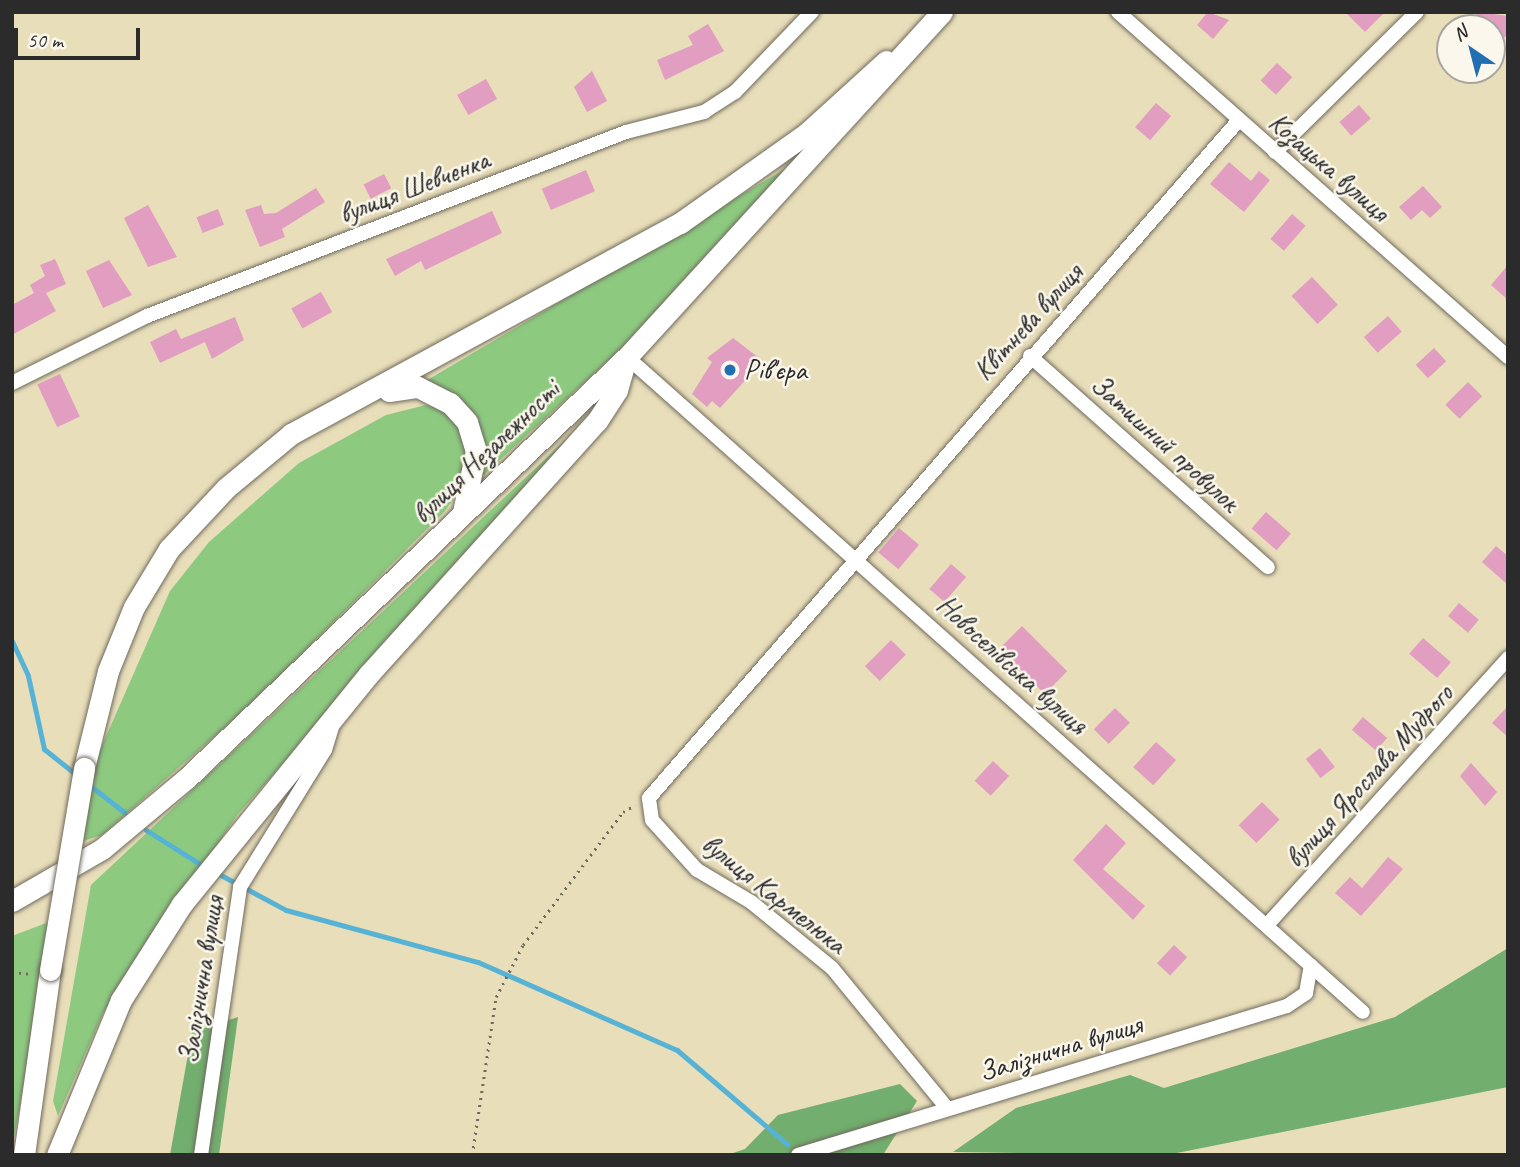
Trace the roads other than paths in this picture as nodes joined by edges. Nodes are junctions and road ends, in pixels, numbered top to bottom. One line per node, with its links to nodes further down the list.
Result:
1 (812, 12): 10 (street, вулиця Шевченка)
2 (941, 12): 8 (main road, вулиця Незалежності); 11 (main road)
3 (1118, 12): 5 (street, Козацька вулиця)
4 (1417, 12): 6 (street)
5 (1239, 120): 6 (street, Козацька вулиця); 7 (street, Квітнева вулиця)
6 (1275, 152): 9 (street, Козацька вулиця)
7 (1030, 356): 13 (street, Квітнева вулиця); 14 (street, Затишний провулок)
8 (627, 357): 12 (main road, вулиця Незалежності); 13 (street, Новоселівська вулиця); 16 (main road)
9 (1508, 357)
10 (12, 383)
11 (376, 393): 12 (main road); 22 (main road, bridge)
12 (463, 512): 17 (main road, вулиця Незалежності)
13 (853, 556): 18 (street, Новоселівська вулиця); 21 (street, вулиця Кармелюка)
14 (1268, 567)
15 (1508, 658): 18 (street, вулиця Ярослава Мудрого)
16 (337, 712): 23 (main road); 24 (street, Залізнична вулиця)
17 (21, 897)
18 (1267, 925): 19 (street, Новоселівська вулиця)
19 (1311, 965): 20 (street, Новоселівська вулиця); 21 (street, Залізнична вулиця)
20 (1363, 1012)
21 (947, 1108): 25 (street, Залізнична вулиця)
22 (23, 1155)
23 (57, 1155)
24 (201, 1155)
25 (798, 1155)

